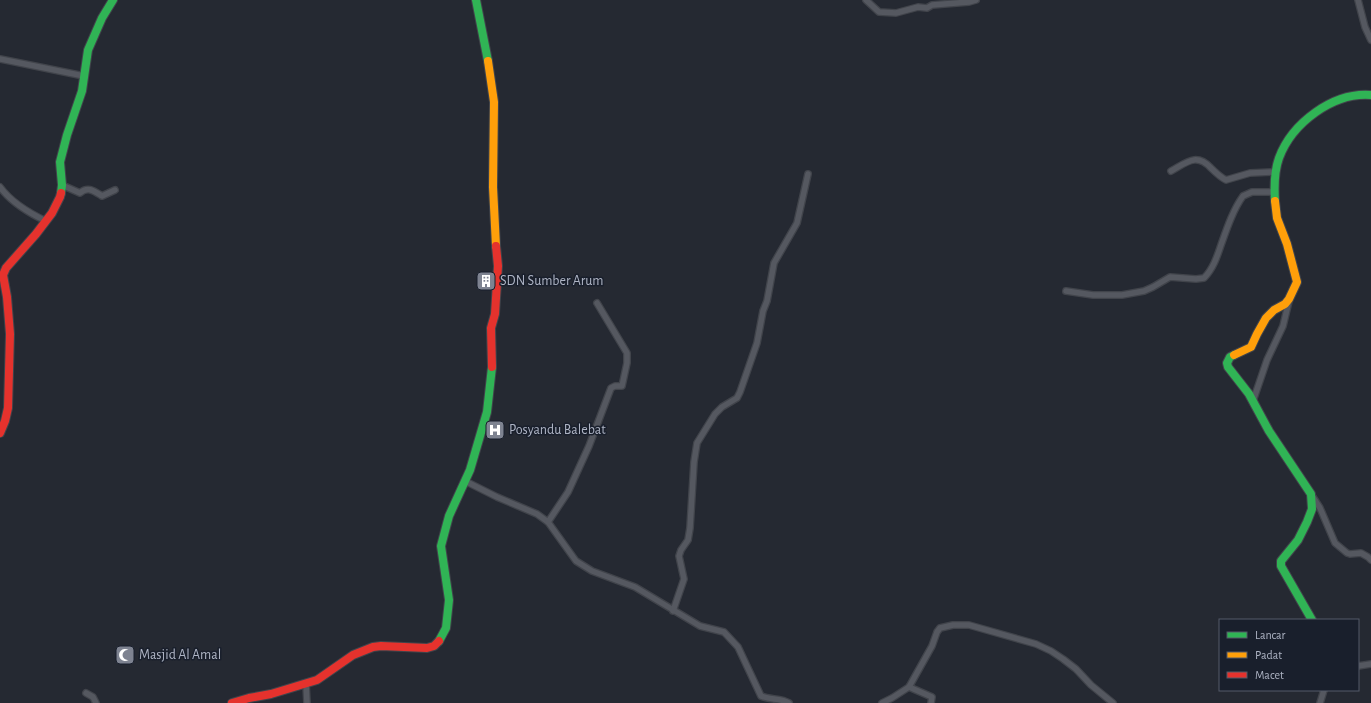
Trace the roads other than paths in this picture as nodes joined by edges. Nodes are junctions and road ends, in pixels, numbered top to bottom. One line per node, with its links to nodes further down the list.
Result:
1 (113, 0): 8 (street)
2 (476, 0): 24 (street)
3 (866, 0): 4 (street)
4 (976, 0)
5 (1358, 0): 6 (street)
6 (1371, 40)
7 (0, 59): 8 (street)
8 (84, 76): 13 (street)
9 (1371, 94): 11 (street)
10 (1171, 171): 11 (street)
11 (1275, 172): 16 (street)
12 (808, 174): 28 (street)
13 (62, 185): 15 (street); 17 (street)
14 (0, 187): 17 (street)
15 (115, 190)
16 (1274, 192): 19 (street); 20 (street)
17 (46, 221): 18 (street)
18 (2, 277): 23 (street)
19 (1066, 291)
20 (1289, 301): 22 (street); 22 (street)
21 (597, 303): 26 (street)
22 (1253, 401): 25 (street)
23 (0, 433)
24 (465, 481): 26 (street); 32 (street)
25 (1311, 494): 27 (street); 29 (street)
26 (548, 522): 28 (street)
27 (1371, 560)
28 (673, 611): 36 (street)
29 (1311, 619)
30 (1371, 664): 31 (street)
31 (1359, 666)
32 (306, 684): 38 (street); 39 (street)
33 (908, 687): 41 (street); 42 (street); 43 (street)
34 (1324, 691): 44 (street)
35 (86, 693): 37 (street)
36 (777, 701): 40 (street)
37 (96, 703)
38 (232, 703)
39 (307, 703)
40 (789, 703)
41 (882, 703)
42 (931, 703)
43 (1113, 703)
44 (1320, 703)

